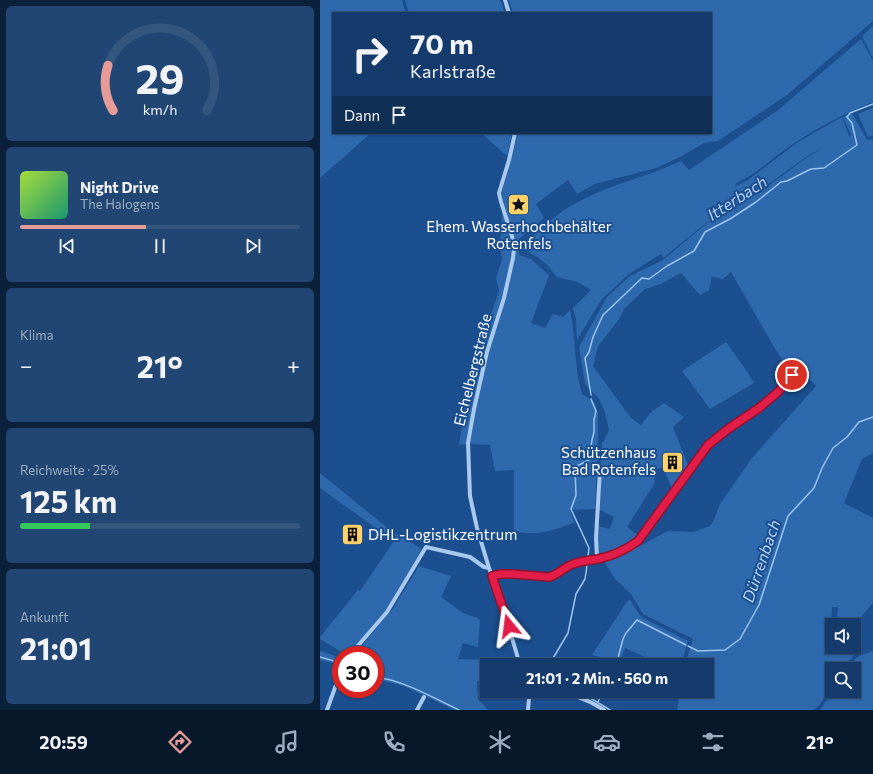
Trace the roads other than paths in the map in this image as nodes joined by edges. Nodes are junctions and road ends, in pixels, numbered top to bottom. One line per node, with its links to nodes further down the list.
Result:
1 (505, 0): 2 (street)
2 (509, 12)
3 (515, 134): 7 (street, Eichelbergstraße)
4 (792, 375): 6 (street)
5 (600, 469): 6 (street)
6 (597, 559): 8 (street)
7 (489, 568): 8 (street, Eichelbergstraße); 9 (street)
8 (492, 576): 10 (street, Eichelbergstraße)
9 (358, 646)
10 (518, 658)
11 (332, 696): 15 (street)
12 (424, 697): 16 (street)
13 (529, 698): 17 (street)
14 (580, 698): 18 (street)
15 (327, 710)
16 (417, 710)
17 (528, 710)
18 (604, 710)

